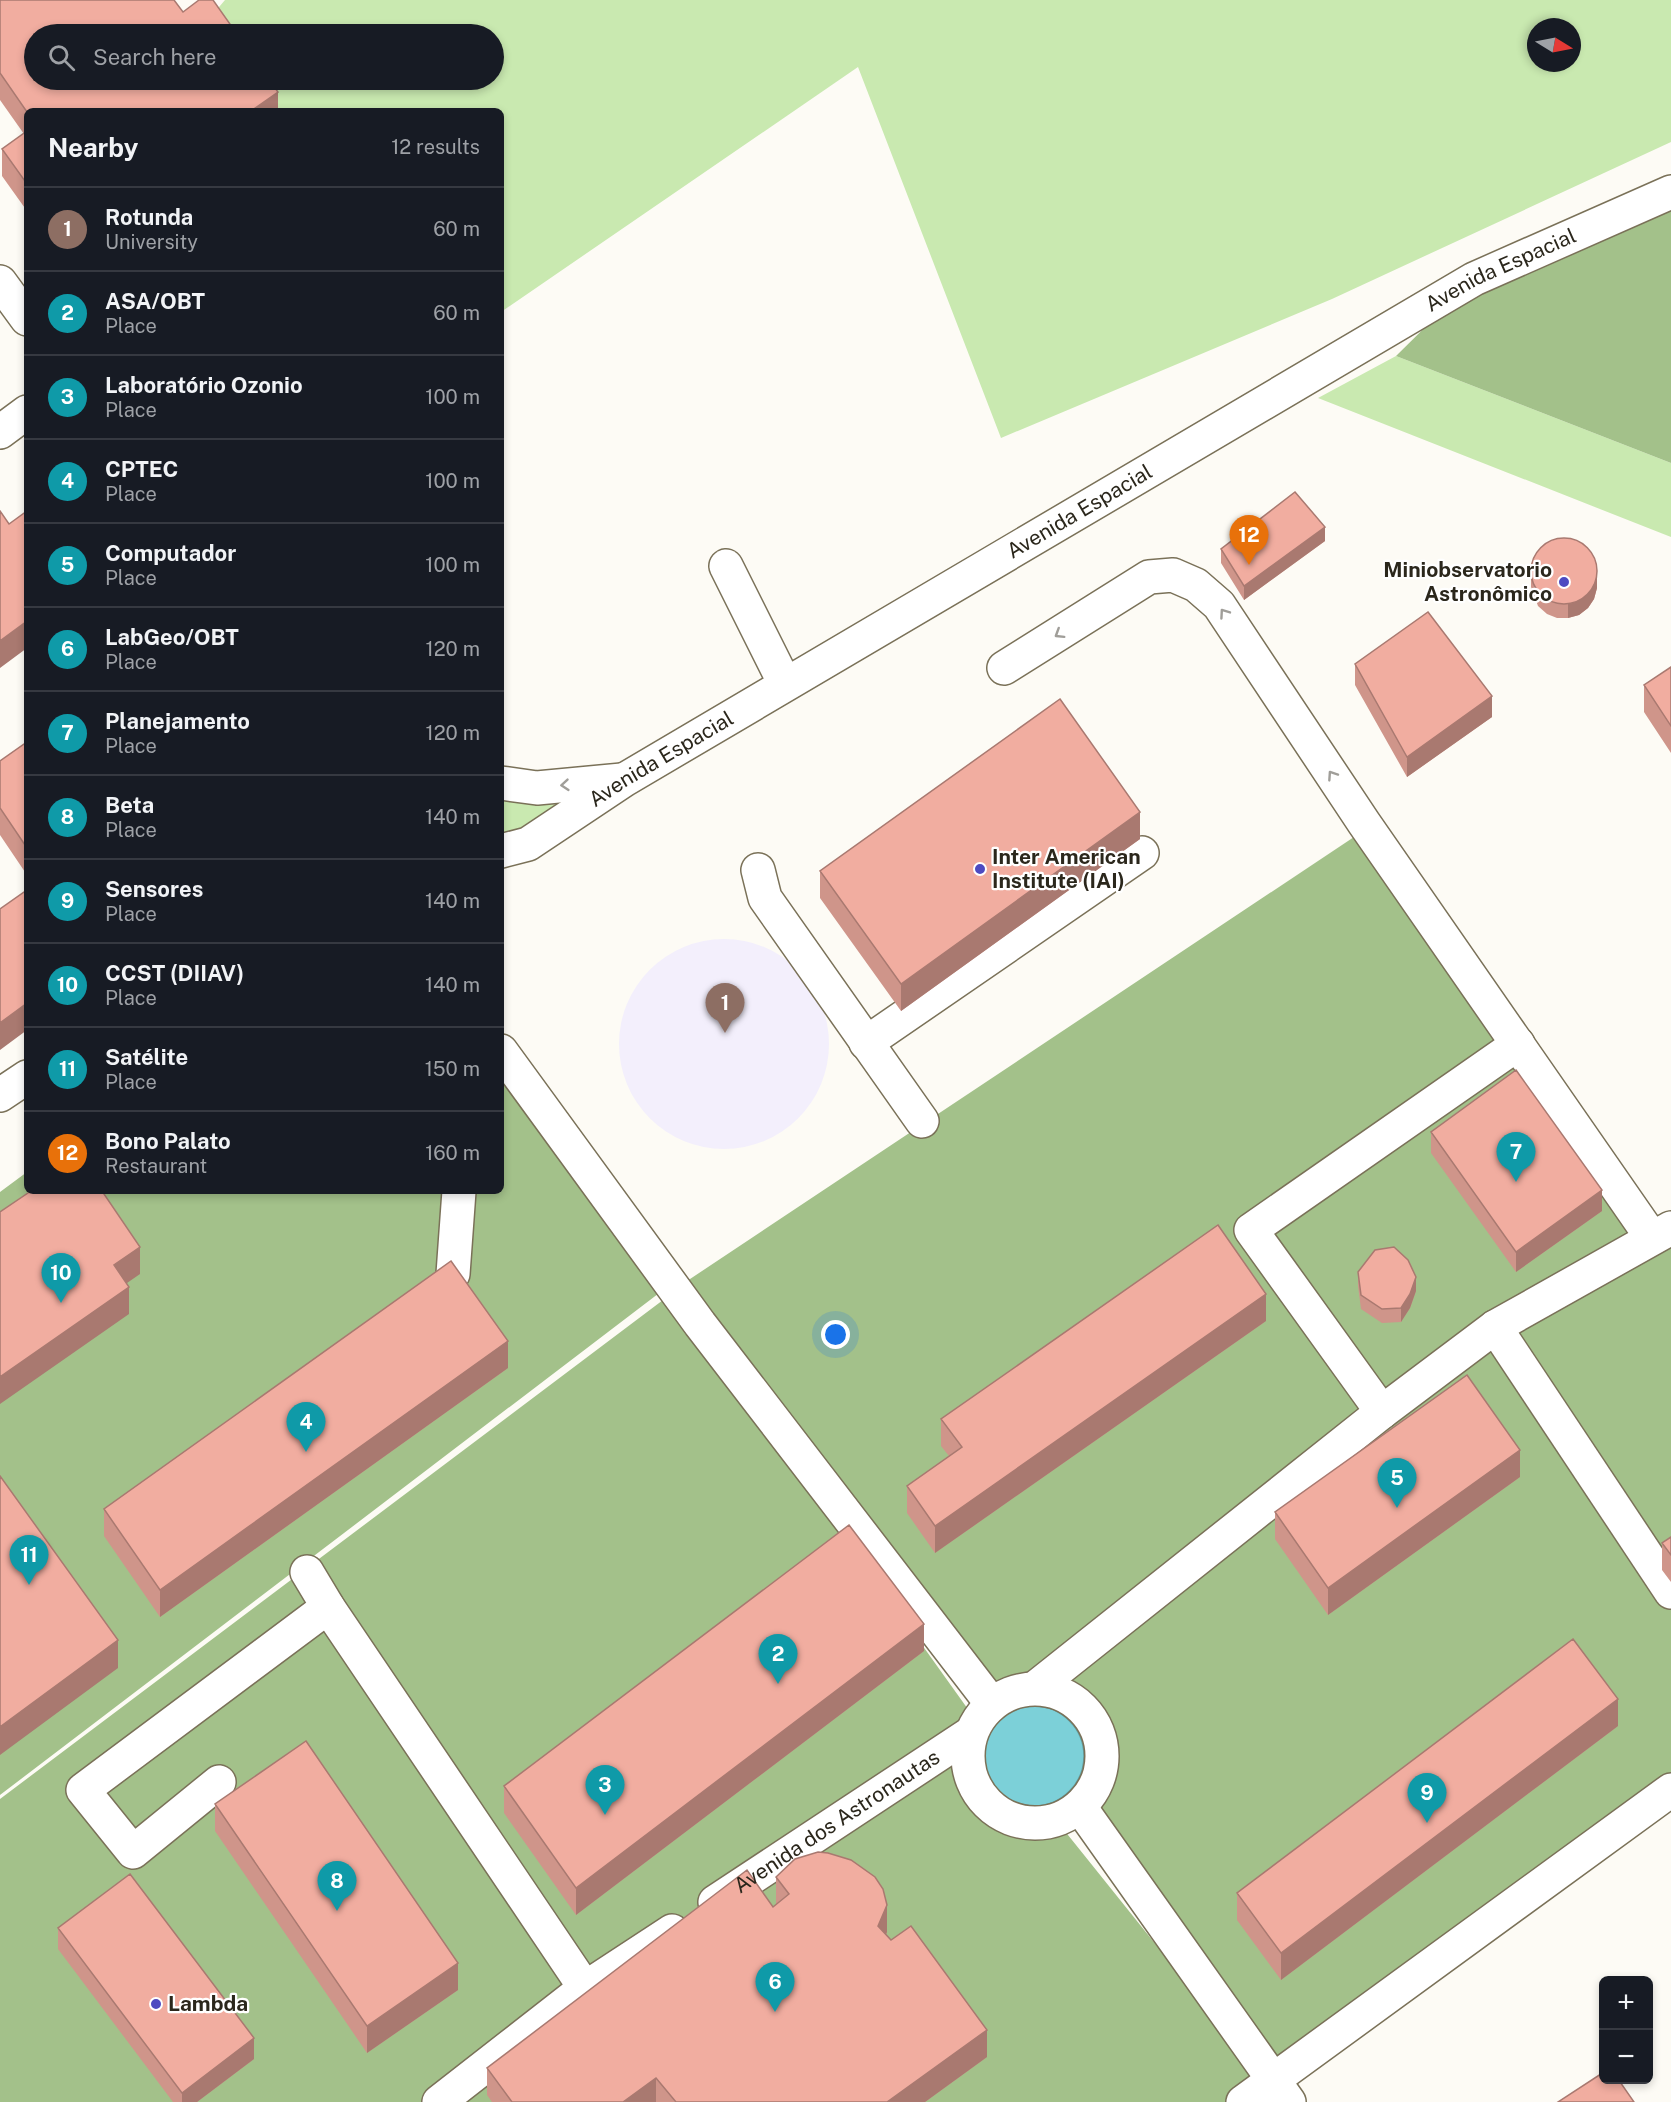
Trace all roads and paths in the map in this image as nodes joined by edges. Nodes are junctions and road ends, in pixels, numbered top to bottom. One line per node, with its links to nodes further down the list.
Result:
1 (1671, 192): 8 (lane, Avenida Espacial)
2 (0, 282): 3 (lane)
3 (24, 315)
4 (24, 414): 5 (lane)
5 (0, 432)
6 (726, 566): 8 (lane)
7 (1004, 668): 15 (lane, one-way to 7)
8 (785, 684): 9 (lane, Avenida Espacial)
9 (624, 780): 10 (lane, one-way to 10); 11 (lane, Avenida Espacial)
10 (504, 783)
11 (504, 849)
12 (1142, 854): 14 (lane)
13 (758, 870): 14 (lane)
14 (866, 1042): 19 (lane)
15 (1518, 1044): 21 (lane); 24 (lane)
16 (504, 1055): 29 (lane)
17 (24, 1079): 18 (lane)
18 (0, 1095)
19 (922, 1121)
20 (459, 1194): 22 (lane)
21 (1662, 1233): 23 (lane)
22 (453, 1274)
23 (1495, 1327): 24 (lane); 26 (lane)
24 (1382, 1412): 28 (lane)
25 (307, 1572): 27 (lane)
26 (1671, 1592)
27 (328, 1607): 31 (lane); 34 (lane)
28 (1035, 1688): 29 (lane); 33 (lane)
29 (992, 1704): 30 (lane)
30 (972, 1733): 33 (lane); 34 (lane, Avenida dos Astronautas)
31 (219, 1782)
32 (1671, 1790): 35 (lane)
33 (1080, 1807): 35 (lane)
34 (585, 1988): 36 (lane, Avenida dos Astronautas)
35 (1281, 2091): 37 (lane)
36 (440, 2102)
37 (1243, 2102)

